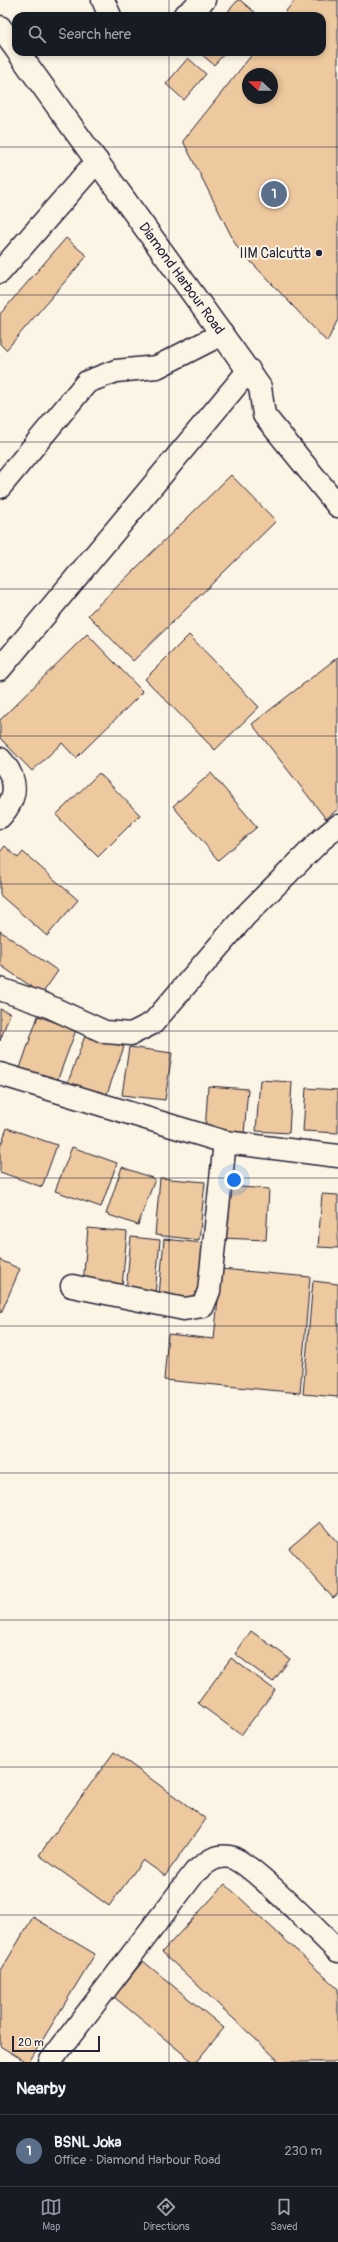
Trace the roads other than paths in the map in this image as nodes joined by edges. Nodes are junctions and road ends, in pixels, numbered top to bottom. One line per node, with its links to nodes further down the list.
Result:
1 (103, 0): 3 (main road)
2 (204, 0): 4 (main road)
3 (108, 12)
4 (189, 12)
5 (0, 27): 6 (main road)
6 (12, 44)
7 (21, 56): 8 (main road, Diamond Harbour Road)
8 (97, 161): 9 (main road); 10 (main road, Diamond Harbour Road)
9 (0, 272)
10 (222, 334): 11 (main road, Diamond Harbour Road); 12 (main road)
11 (249, 370): 13 (main road, Diamond Harbour Road); 14 (main road)
12 (0, 487)
13 (338, 506)
14 (0, 668)
15 (0, 759): 16 (main road)
16 (0, 817)
17 (338, 826): 18 (main road)
18 (0, 989)
19 (0, 1074): 20 (main road)
20 (224, 1142): 21 (main road); 22 (main road)
21 (338, 1156)
22 (72, 1286)
23 (338, 1951): 24 (main road)
24 (50, 2062)

